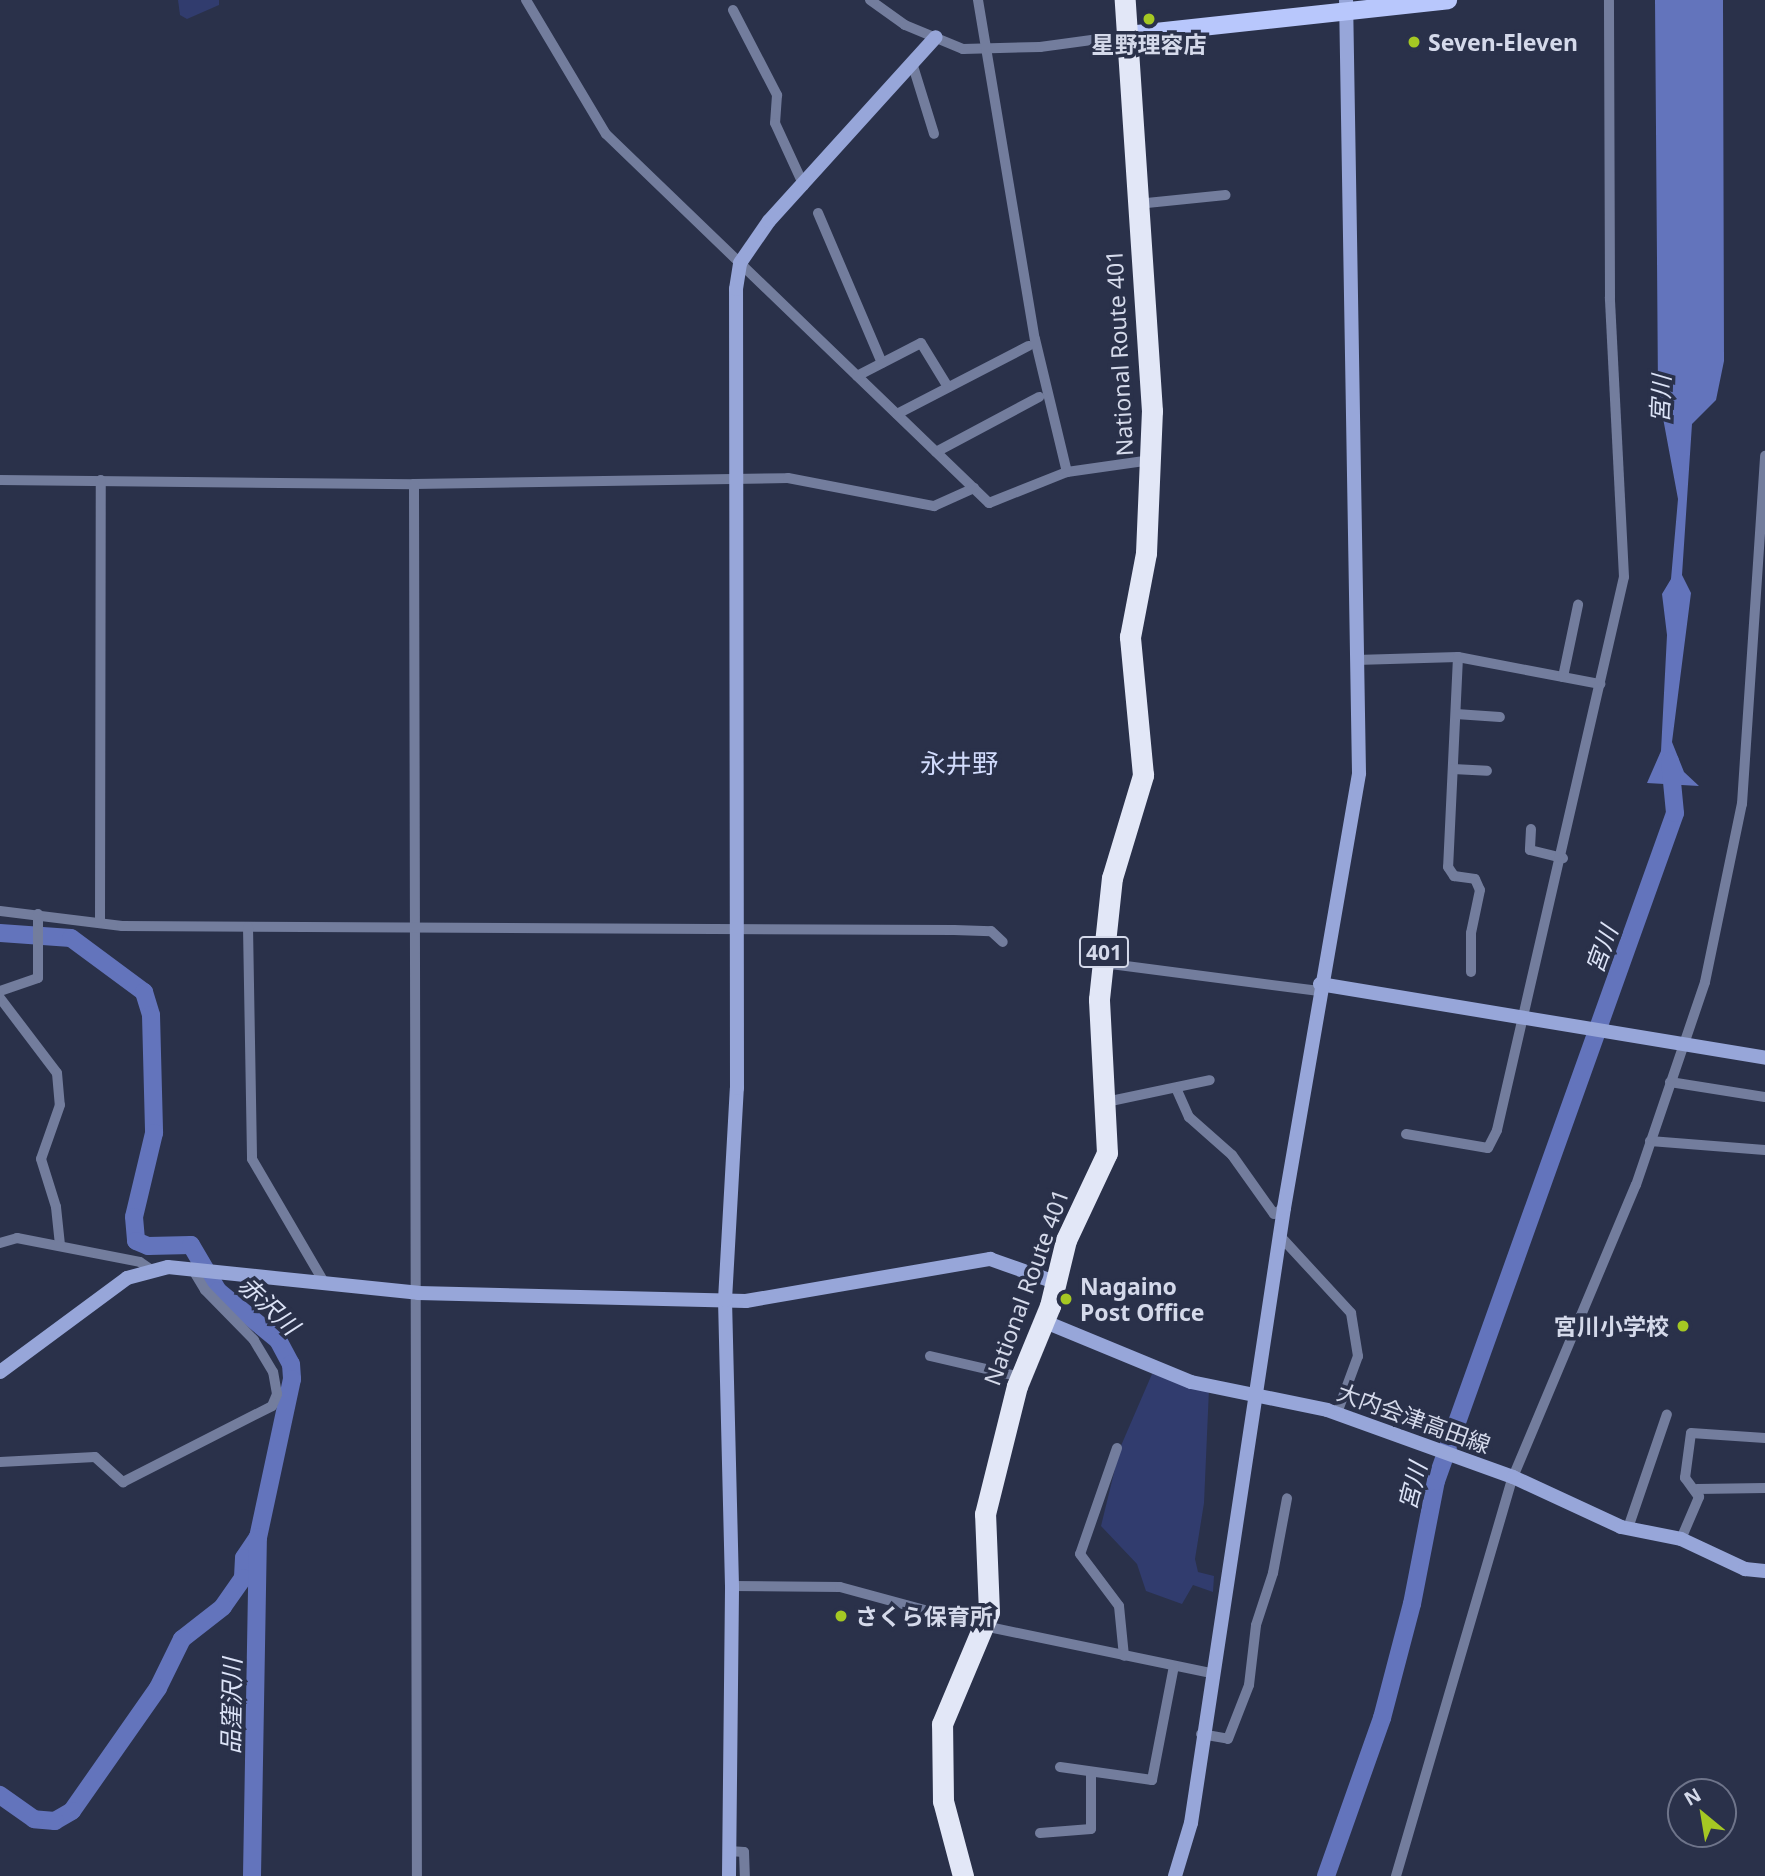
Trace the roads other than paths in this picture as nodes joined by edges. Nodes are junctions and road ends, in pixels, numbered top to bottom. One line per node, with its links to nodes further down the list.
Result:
1 (526, 0): 18 (street)
2 (870, 0): 10 (street)
3 (978, 0): 11 (street)
4 (1125, 0): 9 (highway, National Route 401 / 401)
5 (1448, 0): 7 (main road)
6 (1609, 0): 38 (street)
7 (1346, 5): 9 (main road); 36 (street)
8 (733, 10): 14 (street)
9 (1128, 35): 11 (street); 16 (highway, National Route 401 / 401)
10 (936, 37): 11 (street); 12 (street)
11 (986, 51): 28 (street)
12 (913, 66): 13 (street); 14 (street)
13 (934, 134)
14 (804, 186): 18 (street)
15 (1226, 195): 16 (street)
16 (1137, 204): 27 (highway, National Route 401 / 401)
17 (818, 214): 20 (street)
18 (740, 263): 21 (street); 31 (street)
19 (1028, 346): 22 (street)
20 (882, 363): 21 (street); 22 (street)
21 (857, 376): 24 (street)
22 (948, 387): 24 (street)
23 (1039, 397): 25 (street)
24 (897, 414): 25 (street)
25 (936, 452): 33 (street)
26 (1765, 456): 58 (street)
27 (1152, 460): 28 (street); 52 (highway, National Route 401 / 401)
28 (1067, 472): 33 (street)
29 (0, 480): 30 (street)
30 (101, 480): 32 (street); 47 (street)
31 (734, 480): 32 (street); 33 (street); 49 (street)
32 (414, 484): 50 (street)
33 (974, 488)
34 (1578, 605): 37 (street)
35 (1458, 657): 36 (street); 37 (street); 39 (street)
36 (1356, 660): 54 (street)
37 (1563, 677): 38 (street)
38 (1600, 684): 44 (street)
39 (1456, 714): 40 (street); 41 (street)
40 (1500, 717)
41 (1453, 769): 42 (street); 53 (street)
42 (1487, 771)
43 (1531, 830): 44 (street)
44 (1563, 858): 57 (street)
45 (0, 911): 46 (street)
46 (38, 914): 47 (street); 55 (street)
47 (100, 923): 48 (street)
48 (248, 927): 50 (street); 74 (street)
49 (736, 929): 50 (street); 51 (street); 77 (street)
50 (418, 930): 76 (street)
51 (1003, 942)
52 (1103, 963): 54 (street); 64 (highway, National Route 401 / 401)
53 (1472, 972)
54 (1320, 988): 57 (street); 68 (street)
55 (0, 991)
56 (0, 998): 71 (street)
57 (1528, 1020): 58 (street); 65 (street)
58 (1681, 1043): 59 (street); 61 (street)
59 (1765, 1058)
60 (1210, 1080): 62 (street)
61 (1670, 1082): 63 (street); 66 (street)
62 (1176, 1088): 64 (street); 68 (street)
63 (1765, 1097)
64 (1106, 1102): 75 (highway, National Route 401 / 401)
65 (1406, 1134)
66 (1650, 1141): 67 (street); 88 (street)
67 (1765, 1150)
68 (1284, 1208): 69 (street)
69 (1280, 1236): 82 (street); 83 (street)
70 (0, 1243): 71 (street)
71 (60, 1246): 73 (street)
72 (192, 1268): 73 (street); 74 (street); 87 (street)
73 (150, 1269): 80 (street)
74 (322, 1279): 76 (street)
75 (1055, 1282): 77 (street); 78 (highway, National Route 401 / 401)
76 (418, 1293): 77 (street); 105 (street)
77 (725, 1300): 95 (street)
78 (1043, 1321): 81 (highway, National Route 401 / 401); 82 (street, 大内会津高田線)
79 (930, 1356): 81 (street)
80 (0, 1372)
81 (1021, 1377): 96 (highway, National Route 401 / 401)
82 (1254, 1394): 83 (street, 大内会津高田線); 99 (street)
83 (1337, 1413): 88 (street, 大内会津高田線)
84 (1667, 1414): 92 (street)
85 (1765, 1438): 90 (street)
86 (1117, 1448): 97 (street)
87 (0, 1462)
88 (1513, 1478): 92 (street, 大内会津高田線); 110 (street)
89 (1765, 1488): 90 (street)
90 (1697, 1489): 93 (street)
91 (1287, 1498): 100 (street)
92 (1628, 1528): 93 (street, 大内会津高田線)
93 (1681, 1539): 94 (street, 大内会津高田線)
94 (1765, 1571)
95 (732, 1587): 96 (street); 104 (street)
96 (984, 1626): 97 (street); 108 (highway, National Route 401 / 401)
97 (1124, 1656): 98 (street)
98 (1174, 1666): 99 (street); 102 (street)
99 (1210, 1673): 100 (street)
100 (1201, 1734): 109 (street)
101 (1059, 1767): 102 (street)
102 (1091, 1773): 103 (street)
103 (1040, 1833)
104 (729, 1851): 106 (street); 107 (street)
105 (417, 1876)
106 (729, 1876)
107 (746, 1876)
108 (963, 1876)
109 (1175, 1876)
110 (1396, 1876)

